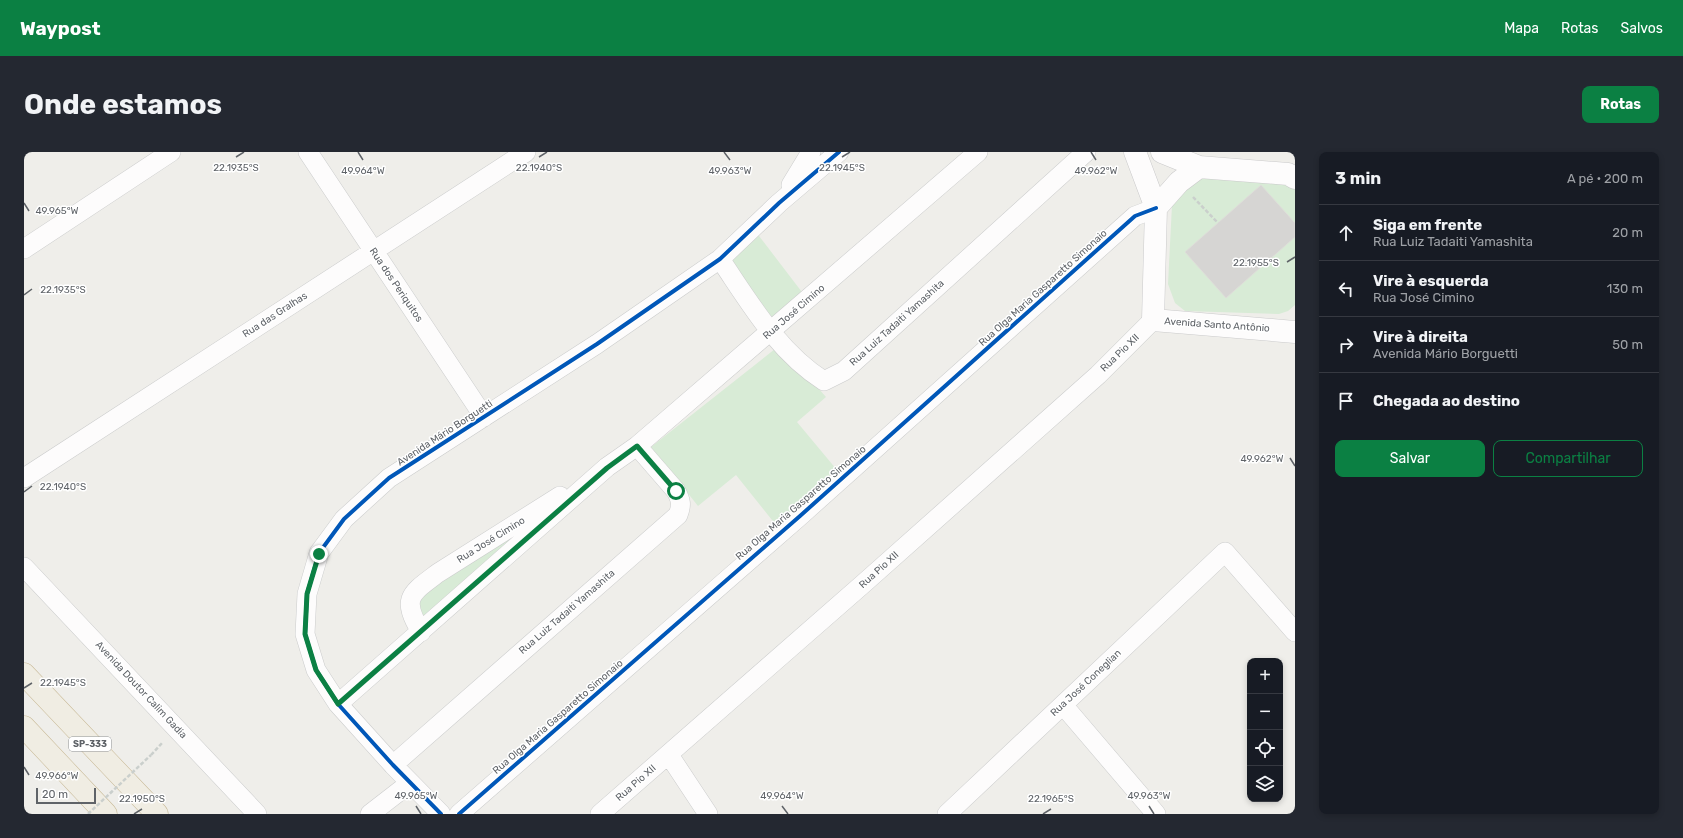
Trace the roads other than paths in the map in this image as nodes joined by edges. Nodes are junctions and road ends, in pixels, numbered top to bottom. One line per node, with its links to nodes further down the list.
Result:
1 (171, 152): 14 (street)
2 (308, 152): 15 (street, Rua dos Periquitos)
3 (526, 152): 15 (street, Rua das Gralhas)
4 (811, 152): 12 (street, Avenida Mário Borguetti)
5 (839, 152): 12 (street, Avenida Mário Borguetti)
6 (978, 152): 19 (street, Rua José Cimino)
7 (1086, 152): 19 (street, Rua Luiz Tadaiti Yamashita)
8 (1135, 152): 13 (main road, Avenida Santo Antônio)
9 (1162, 152): 10 (main road)
10 (1199, 167): 11 (main road); 13 (main road)
11 (1293, 175)
12 (779, 203): 16 (street, Avenida Mário Borguetti)
13 (1156, 208): 17 (main road, Avenida Santo Antônio); 39 (street, Rua Olga Maria Gasparetto Simonaio)
14 (24, 249)
15 (373, 251): 20 (street, Rua dos Periquitos); 23 (street, Rua das Gralhas)
16 (720, 259): 19 (street, Rua Luiz Tadaiti Yamashita); 20 (street, Avenida Mário Borguetti)
17 (1153, 320): 18 (main road, Avenida Santo Antônio); 31 (street, Rua Pio XII)
18 (1292, 328)
19 (770, 333): 21 (street, Rua José Cimino)
20 (484, 418): 28 (street, Avenida Mário Borguetti)
21 (637, 446): 22 (street, Rua José Cimino); 32 (street, Rua Luiz Tadaiti Yamashita)
22 (607, 468): 25 (street, Rua José Cimino); 25 (street, Rua José Cimino)
23 (24, 478)
24 (24, 567): 36 (street, Avenida Doutor Calim Gadia)
25 (421, 632): 28 (street, Rua José Cimino)
26 (1295, 632): 29 (street, Rua José Coneglian)
27 (24, 674): 35 (highway, SP-333)
28 (338, 704): 32 (street, Avenida Mário Borguetti)
29 (1064, 705): 42 (street, Rua José Coneglian); 43 (street)
30 (24, 727): 34 (highway)
31 (669, 755): 40 (street, Rua Pio XII); 41 (street)
32 (393, 765): 33 (street, Avenida Mário Borguetti)
33 (410, 783): 37 (street); 38 (street, Avenida Mário Borguetti)
34 (106, 814)
35 (157, 814)
36 (257, 814)
37 (370, 814)
38 (441, 814)
39 (459, 814)
40 (600, 814)
41 (708, 814)
42 (947, 814)
43 (1156, 814)

